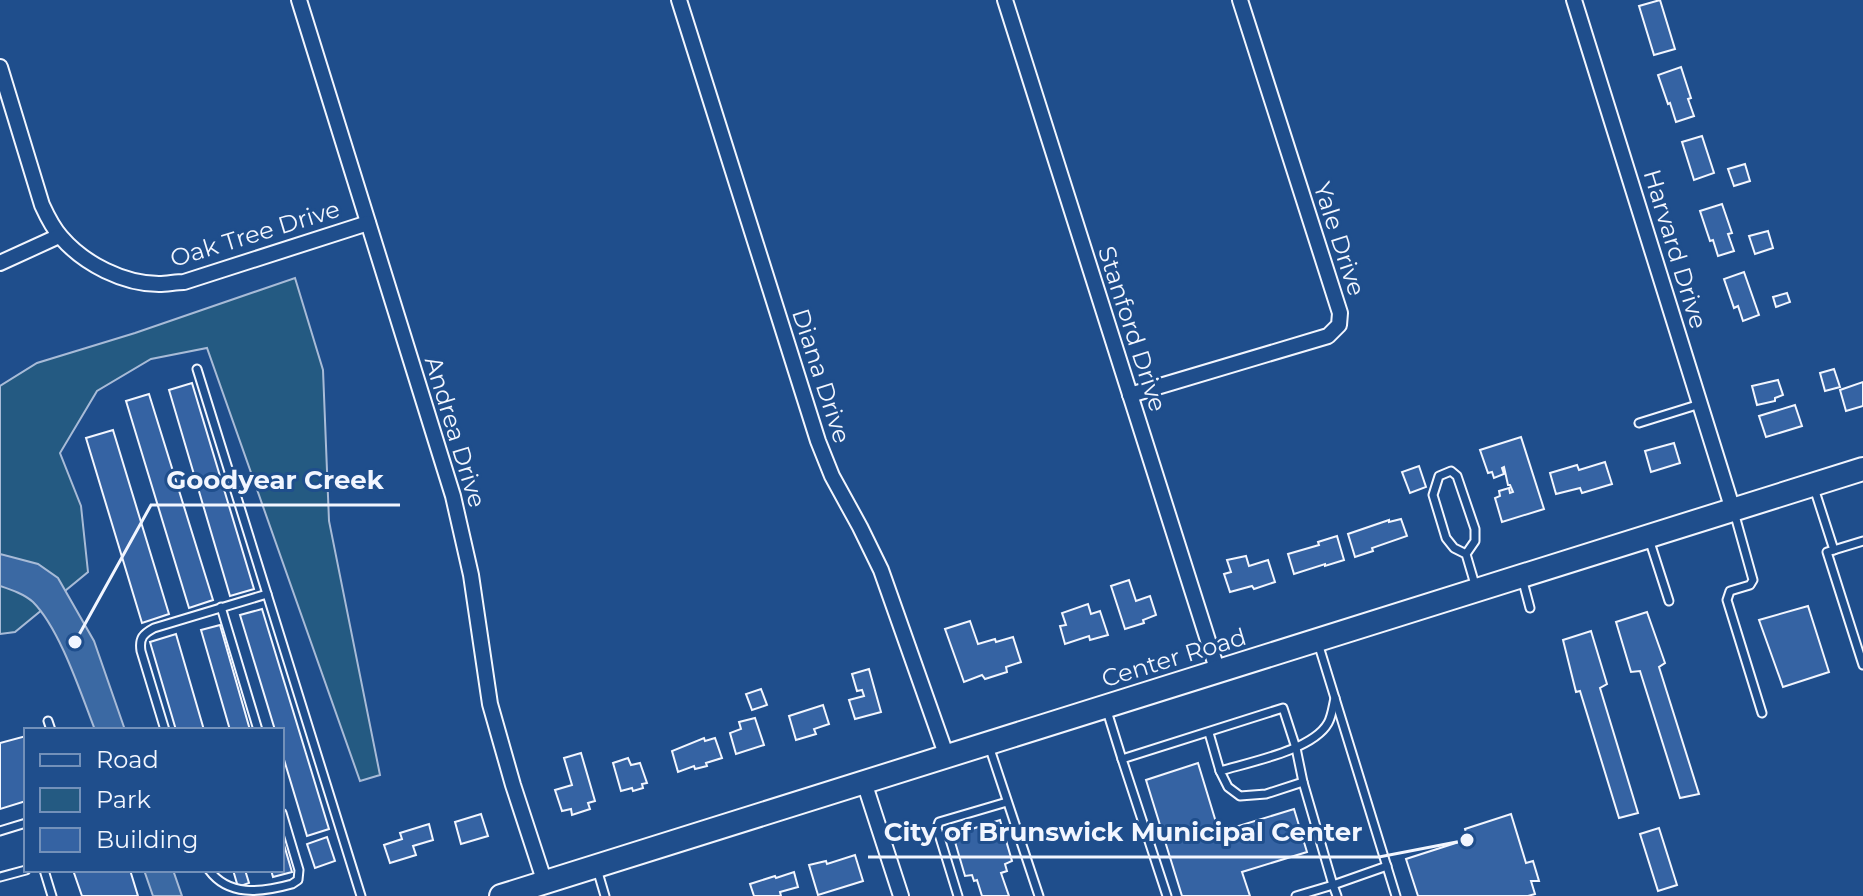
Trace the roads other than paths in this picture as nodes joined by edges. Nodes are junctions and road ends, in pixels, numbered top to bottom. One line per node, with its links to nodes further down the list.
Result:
1 (299, 0): 7 (street, Andrea Drive)
2 (679, 0): 40 (street, Diana Drive)
3 (1005, 0): 11 (street, Stanford Drive)
4 (1240, 0): 11 (street, Yale Drive)
5 (1574, 0): 12 (street, Harvard Drive)
6 (0, 67): 8 (street, Oak Tree Drive)
7 (368, 223): 8 (street, Oak Tree Drive); 56 (street, Andrea Drive)
8 (59, 236): 9 (street)
9 (0, 263)
10 (197, 369): 23 (lane)
11 (1130, 395): 29 (street, Stanford Drive)
12 (1700, 404): 13 (lane); 16 (street, Harvard Drive)
13 (1639, 423)
14 (1863, 469): 15 (main road, Center Road)
15 (1813, 485): 16 (main road, Center Road); 19 (lane)
16 (1733, 510): 17 (main road, Center Road); 32 (lane)
17 (1649, 537): 21 (main road, Center Road); 24 (lane)
18 (1863, 541): 19 (lane)
19 (1834, 550): 28 (lane)
20 (1466, 554): 20 (lane); 22 (lane)
21 (1522, 576): 22 (main road, Center Road); 26 (lane)
22 (1477, 590): 27 (main road, Center Road)
23 (267, 594): 25 (lane); 58 (lane)
24 (1669, 601)
25 (221, 607): 35 (lane); 36 (lane)
26 (1530, 608)
27 (1317, 640): 29 (main road, Center Road); 30 (lane)
28 (1863, 665)
29 (1218, 672): 31 (main road, Center Road)
30 (1335, 698): 39 (lane); 49 (lane)
31 (1106, 707): 38 (main road, Center Road); 41 (lane)
32 (1762, 713)
33 (48, 721): 34 (lane)
34 (50, 728)
35 (164, 728)
36 (257, 728)
37 (1209, 733): 39 (lane); 41 (lane); 42 (lane)
38 (988, 744): 40 (main road, Center Road); 45 (lane)
39 (1296, 748): 42 (lane); 44 (lane)
40 (947, 757): 43 (main road, Center Road)
41 (1122, 759): 64 (lane)
42 (1220, 771): 44 (lane)
43 (864, 782): 50 (main road, Center Road); 61 (street)
44 (1303, 782): 55 (lane)
45 (1007, 802): 62 (lane); 63 (lane)
46 (284, 820): 53 (lane)
47 (24, 824): 48 (lane)
48 (0, 831)
49 (1387, 866): 55 (lane); 67 (lane)
50 (596, 867): 56 (main road, Center Road); 60 (lane)
51 (24, 871): 54 (lane)
52 (45, 872): 57 (lane)
53 (210, 872)
54 (0, 877)
55 (1333, 885): 65 (lane); 66 (lane)
56 (540, 890): 59 (main road, Center Road)
57 (52, 896)
58 (361, 896)
59 (501, 896)
60 (605, 896)
61 (901, 896)
62 (958, 896)
63 (1039, 896)
64 (1167, 896)
65 (1296, 896)
66 (1337, 896)
67 (1396, 896)

